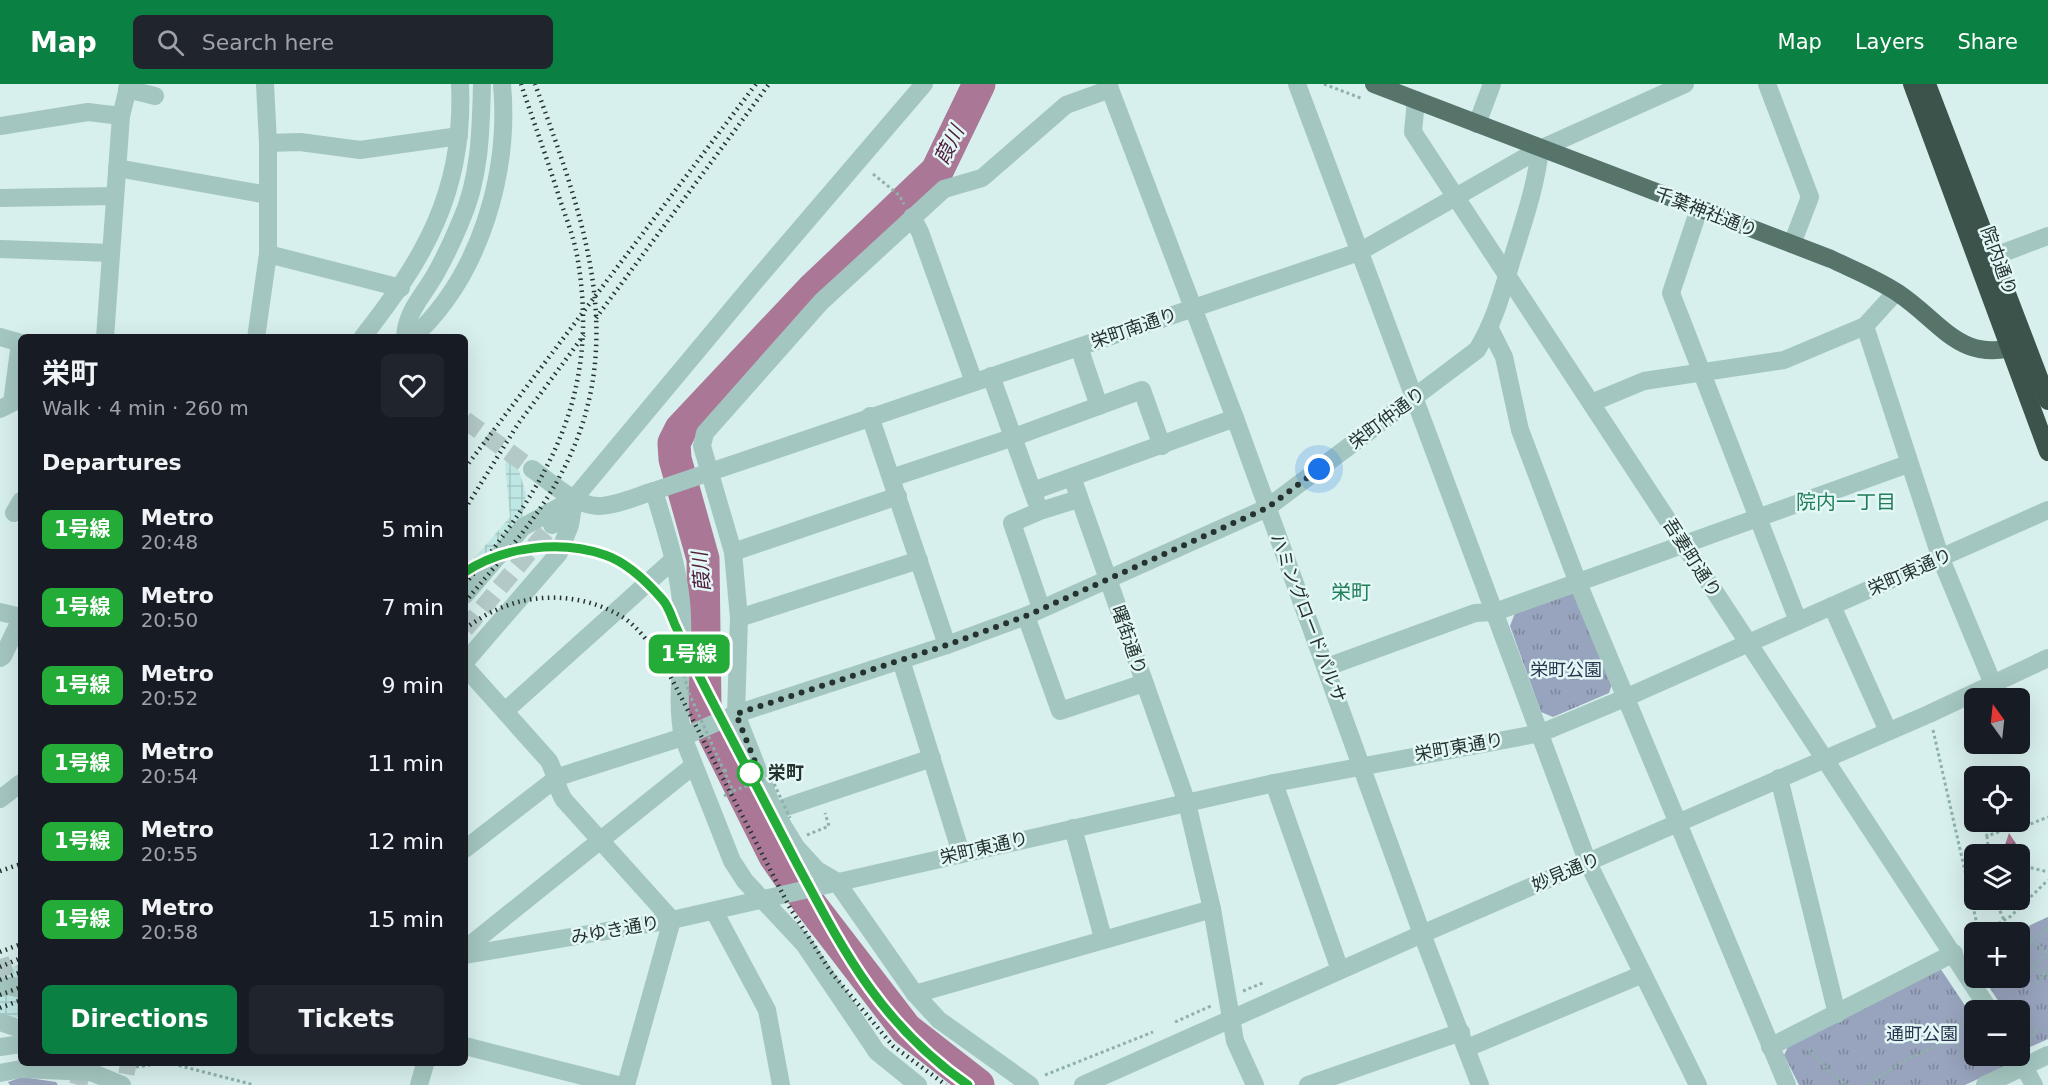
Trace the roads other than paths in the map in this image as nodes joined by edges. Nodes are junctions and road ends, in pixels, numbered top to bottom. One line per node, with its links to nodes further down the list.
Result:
1 (265, 84): 21 (street)
2 (460, 84): 20 (street)
3 (482, 84): 46 (street)
4 (502, 84): 47 (street)
5 (924, 84): 73 (street)
6 (1297, 84): 33 (street)
7 (1374, 84): 16 (main road, 千葉神社通り)
8 (1492, 84): 18 (street)
9 (1684, 84): 22 (street, 栄町南通り)
10 (1767, 84): 31 (street)
11 (1912, 84): 51 (highway, 院内通り)
12 (1927, 84): 36 (highway, 院内通り)
13 (128, 87): 15 (street); 17 (street)
14 (1109, 87): 29 (street); 40 (street, ハミングロードパルサ)
15 (155, 96)
16 (1416, 100): 18 (main road, 千葉神社通り); 27 (street, 吾妻町通り)
17 (121, 116): 19 (street); 23 (street)
18 (1477, 124): 22 (main road, 千葉神社通り)
19 (0, 126)
20 (459, 136): 21 (street); 38 (street)
21 (268, 143): 24 (street)
22 (1540, 149): 27 (street, 栄町南通り); 28 (main road, 千葉神社通り); 37 (street, 栄町仲通り)
23 (117, 168): 24 (street); 25 (street)
24 (268, 195): 35 (street)
25 (115, 196): 26 (street); 34 (street)
26 (0, 198)
27 (1455, 198): 33 (street, 栄町南通り); 37 (street, 吾妻町通り)
28 (1699, 209): 31 (main road, 千葉神社通り); 53 (street)
29 (912, 217): 54 (street); 67 (street)
30 (2048, 236): 36 (street)
31 (1792, 244): 39 (main road, 千葉神社通り)
32 (0, 249): 34 (street)
33 (1359, 252): 40 (street, 栄町南通り); 55 (street)
34 (111, 253): 43 (street)
35 (268, 254): 38 (street); 44 (street)
36 (1992, 257): 51 (highway, 院内通り)
37 (1507, 277): 42 (street, 栄町仲通り); 57 (street, 吾妻町通り)
38 (401, 288): 45 (street)
39 (1896, 292): 41 (street); 51 (main road, 千葉神社通り)
40 (1193, 308): 50 (street, 栄町南通り); 61 (street, ハミングロードパルサ)
41 (1865, 326): 53 (street); 65 (street)
42 (1490, 328): 55 (street, 栄町仲通り); 86 (street)
43 (105, 334)
44 (257, 334)
45 (365, 334)
46 (412, 334)
47 (413, 334)
48 (0, 337): 49 (street)
49 (18, 342)
50 (1079, 347): 54 (street, 栄町南通り); 58 (street)
51 (2016, 347): 56 (highway, 院内通り); 64 (highway, 院内通り)
52 (18, 363): 59 (street)
53 (1701, 371): 57 (street); 78 (street)
54 (982, 379): 60 (street, 栄町南通り); 62 (street)
55 (1413, 398): 75 (street, 栄町仲通り); 91 (street)
56 (2048, 400)
57 (1591, 403): 80 (street, 吾妻町通り)
58 (1099, 406): 62 (street); 63 (street)
59 (0, 410)
60 (870, 416): 67 (street, 栄町南通り); 69 (street)
61 (1235, 418): 63 (street); 75 (street, ハミングロードパルサ)
62 (1014, 437): 69 (street); 71 (street)
63 (1162, 446): 68 (street)
64 (2048, 452)
65 (1908, 464): 78 (street); 82 (street)
66 (532, 469): 73 (street)
67 (703, 473): 70 (street, 栄町南通り); 81 (street)
68 (1072, 477): 71 (street); 74 (street, 曙街通り)
69 (891, 478): 72 (street)
70 (654, 491): 73 (street); 83 (street)
71 (1033, 491): 77 (street)
72 (898, 496): 81 (street); 84 (street)
73 (574, 499): 79 (street); 87 (street); 100 (street)
74 (1078, 499): 77 (street); 85 (street, 曙街通り)
75 (1267, 508): 85 (street, 栄町仲通り); 102 (street, ハミングロードパルサ)
76 (2048, 510): 82 (street, 栄町東通り)
77 (1040, 511): 90 (street)
78 (1758, 518): 80 (street); 94 (street)
79 (552, 525)
80 (1683, 545): 86 (street); 96 (street, 吾妻町通り)
81 (733, 552): 93 (street)
82 (1941, 559): 88 (street, 栄町東通り); 105 (street)
83 (674, 560): 107 (street); 110 (street)
84 (919, 560): 93 (street); 97 (street)
85 (1107, 580): 90 (street, 栄町仲通り); 104 (street, 曙街通り)
86 (1578, 583): 91 (street); 106 (street)
87 (468, 591)
88 (1833, 606): 94 (street, 栄町東通り); 109 (street)
89 (0, 612): 92 (street)
90 (1034, 612): 97 (street, 栄町仲通り); 104 (street)
91 (1495, 612): 102 (street); 111 (street)
92 (18, 617)
93 (739, 618): 108 (street)
94 (1798, 621): 96 (street, 栄町東通り)
95 (18, 624): 98 (street)
96 (1749, 644): 106 (street, 栄町東通り); 113 (street, 吾妻町通り)
97 (947, 645): 101 (street, 栄町仲通り)
98 (0, 658)
99 (2048, 658): 105 (street, 妙見通り)
100 (468, 659)
101 (900, 660): 108 (street, 栄町仲通り); 112 (street)
102 (1327, 667): 114 (street, ハミングロードパルサ)
103 (468, 670): 107 (street)
104 (1144, 683): 121 (street, 曙街通り)
105 (1993, 684): 109 (street, 妙見通り)
106 (1625, 698): 111 (street, 栄町東通り); 123 (street)
107 (505, 711): 116 (street)
108 (729, 717): 110 (street, 栄町仲通り); 122 (street)
109 (1888, 731): 113 (street, 妙見通り)
110 (691, 733): 115 (street); 116 (street, 栄町仲通り)
111 (1541, 733): 114 (street, 栄町東通り); 128 (street)
112 (932, 758): 122 (street); 127 (street)
113 (1824, 759): 117 (street, 妙見通り); 138 (street, 吾妻町通り)
114 (1362, 765): 118 (street, 栄町東通り); 135 (street, ハミングロードパルサ)
115 (693, 766): 125 (street); 131 (street)
116 (558, 777): 125 (street); 126 (street)
117 (1779, 778): 123 (street, 妙見通り); 146 (street)
118 (1274, 783): 121 (street, 栄町東通り); 140 (street)
119 (18, 785): 120 (street)
120 (0, 799)
121 (1187, 803): 124 (street, 栄町東通り); 132 (street, 曙街通り)
122 (774, 811): 129 (street)
123 (1676, 823): 128 (street, 妙見通り); 154 (street)
124 (1072, 828): 127 (street, 栄町東通り); 136 (street)
125 (600, 841): 134 (street); 137 (street)
126 (468, 847)
127 (961, 853): 129 (street, 栄町東通り)
128 (1588, 863): 135 (street, 妙見通り); 141 (street)
129 (836, 881): 130 (street, 栄町東通り); 144 (street)
130 (812, 887): 131 (street, みゆき通り)
131 (763, 899): 133 (street, みゆき通り); 163 (street)
132 (1212, 909): 136 (street); 147 (street, 曙街通り)
133 (714, 911): 134 (street, みゆき通り); 169 (street)
134 (672, 920): 139 (street, みゆき通り); 168 (street)
135 (1422, 934): 140 (street, 妙見通り); 150 (street, ハミングロードパルサ)
136 (1103, 938): 144 (street)
137 (468, 947)
138 (1954, 953): 145 (street, 吾妻町通り); 146 (street)
139 (468, 954)
140 (1340, 970): 147 (street, 妙見通り)
141 (1643, 974): 150 (street); 164 (street)
142 (0, 988): 143 (street)
143 (18, 989)
144 (915, 994): 162 (street)
145 (1983, 1000)
146 (1838, 1014): 154 (street)
147 (1234, 1020): 170 (street, 妙見通り); 171 (street, 曙街通り)
148 (0, 1022): 149 (street)
149 (18, 1028)
150 (1464, 1040): 172 (street); 173 (street, ハミングロードパルサ)
151 (18, 1044): 152 (street)
152 (0, 1047)
153 (468, 1047): 167 (street)
154 (1770, 1047): 174 (street)
155 (2030, 1055): 156 (street)
156 (2048, 1055)
157 (424, 1066): 166 (street)
158 (2010, 1066): 175 (street)
159 (2028, 1066): 176 (street)
160 (88, 1072): 161 (street); 165 (street)
161 (0, 1073)
162 (1035, 1080)
163 (910, 1083)
164 (1694, 1084)
165 (122, 1085)
166 (419, 1085)
167 (618, 1085)
168 (626, 1085)
169 (781, 1085)
170 (1083, 1085)
171 (1255, 1085)
172 (1308, 1085)
173 (1480, 1085)
174 (1787, 1085)
175 (1985, 1085)
176 (2034, 1085)

